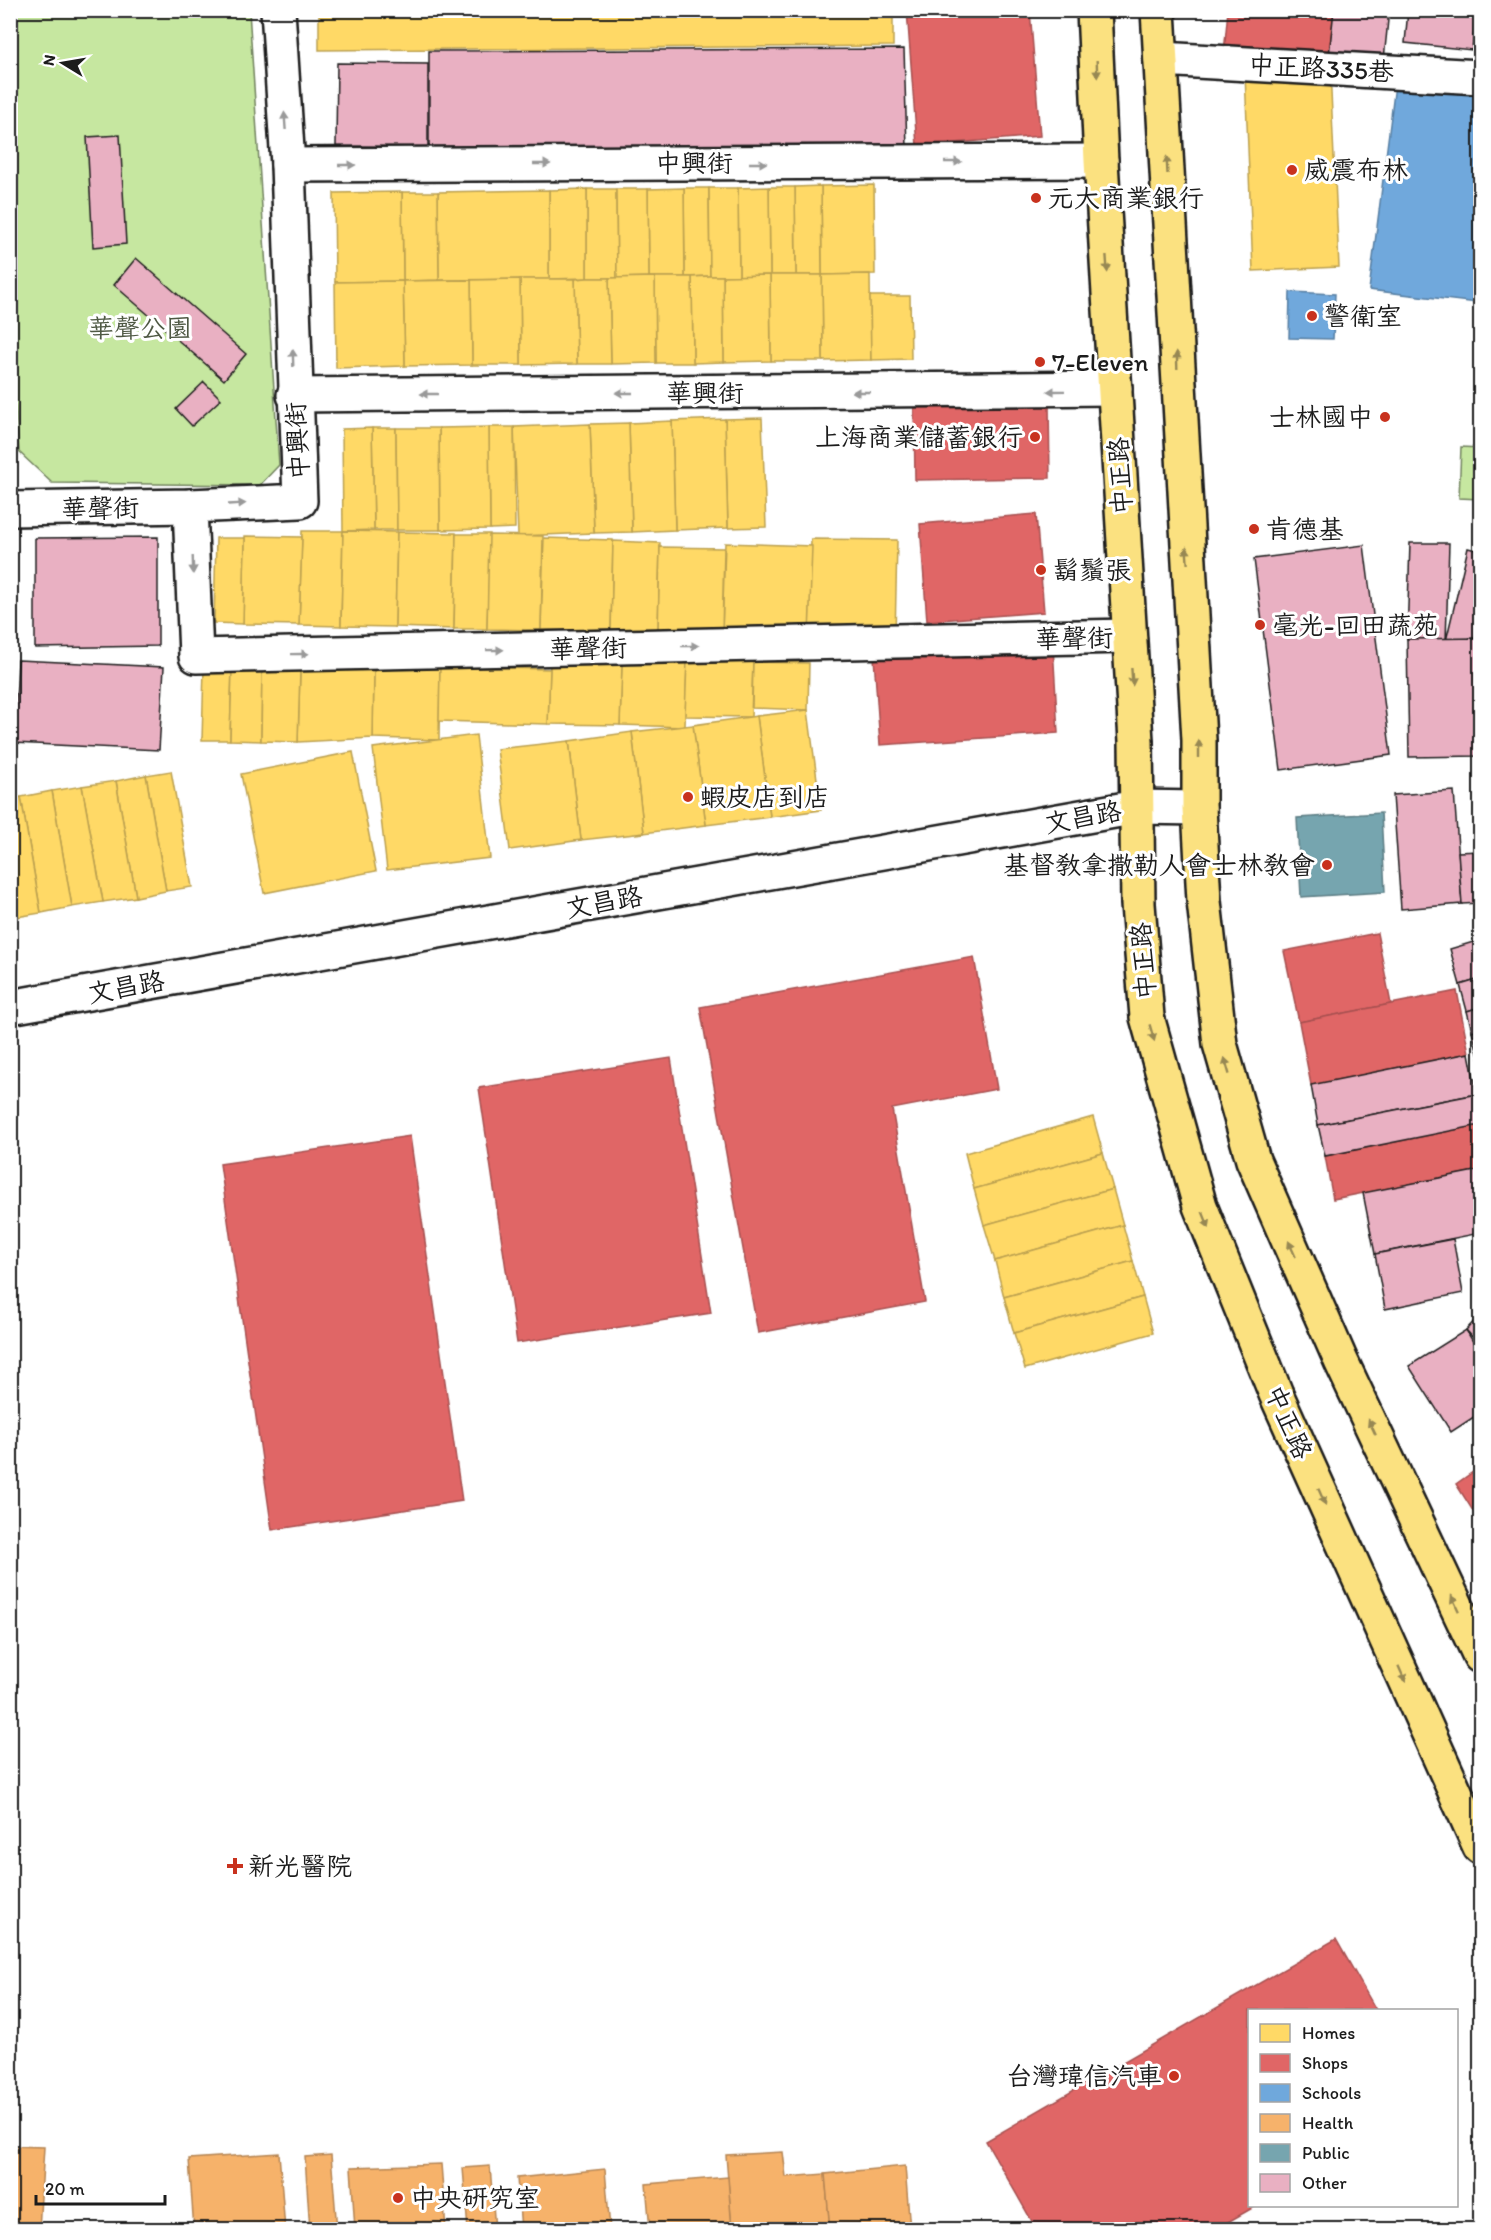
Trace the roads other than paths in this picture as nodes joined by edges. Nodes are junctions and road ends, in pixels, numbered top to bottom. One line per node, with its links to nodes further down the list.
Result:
1 (278, 10): 7 (street, 中興街, one-way to 1)
2 (1094, 10): 6 (main road, 中正路, one-way to 6)
3 (1158, 10): 4 (main road)
4 (1161, 59): 5 (street, 中正路335巷); 15 (main road, one-way to 4)
5 (1480, 76)
6 (1101, 161): 7 (street, 中興街, one-way to 6); 8 (main road, 中正路, one-way to 8)
7 (288, 165): 9 (street, 中興街, one-way to 7)
8 (1115, 388): 9 (street, 華興街, one-way to 9); 13 (main road, 中正路)
9 (294, 395): 10 (street, 中興街)
10 (300, 501): 11 (street, 華聲街, one-way to 10)
11 (190, 506): 12 (street, 華聲街); 13 (street, 華聲街, one-way to 13)
12 (10, 509)
13 (1129, 636): 14 (main road, 中正路, one-way to 14)
14 (1137, 807): 15 (street, 文昌路); 16 (street, 文昌路); 18 (main road, 中正路, one-way to 18)
15 (1199, 808): 17 (main road, one-way to 15)
16 (10, 1007)
17 (1480, 1656)
18 (1480, 1846)

